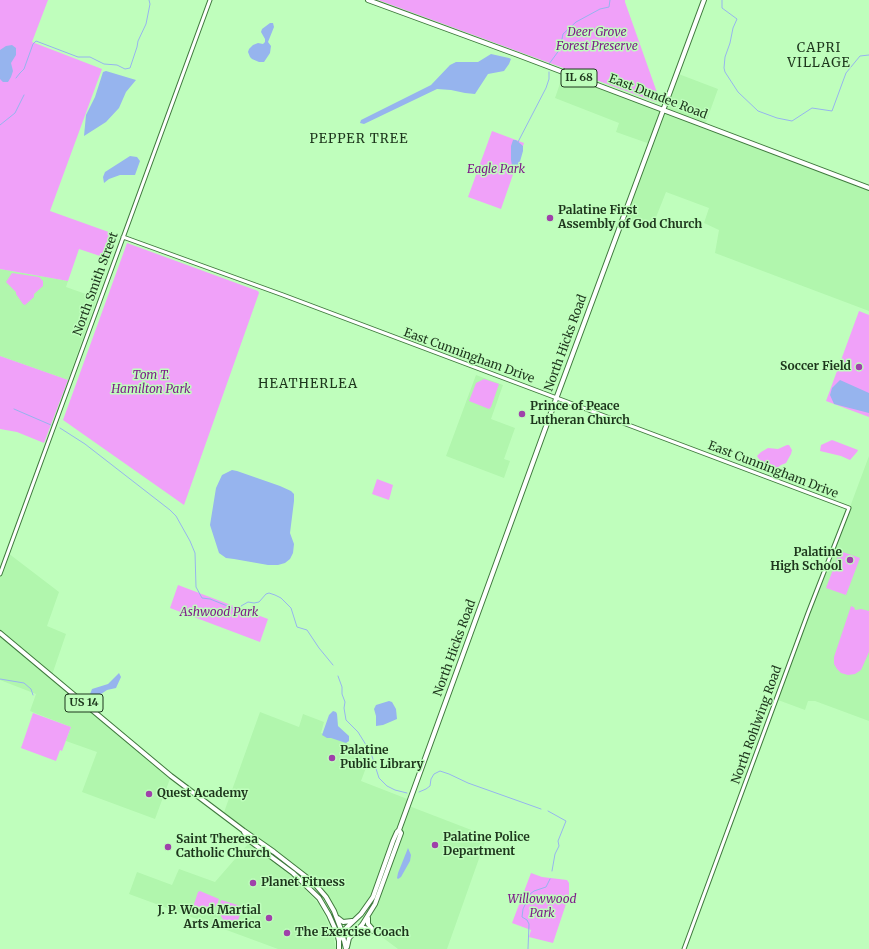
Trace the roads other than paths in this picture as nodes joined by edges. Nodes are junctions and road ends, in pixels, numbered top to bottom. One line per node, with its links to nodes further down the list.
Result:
1 (210, 0): 6 (street, North Smith Street)
2 (704, 0): 4 (main road, North Hicks Road)
3 (370, 1): 4 (main road, East Dundee Road / IL 68)
4 (663, 109): 5 (main road, East Dundee Road / IL 68); 7 (main road, North Hicks Road)
5 (869, 188)
6 (123, 237): 7 (street, East Cunningham Drive); 9 (street, North Smith Street)
7 (556, 398): 8 (street, East Cunningham Drive); 11 (main road, North Hicks Road)
8 (848, 508): 24 (street, North Rohlwing Road)
9 (0, 574)
10 (0, 633): 12 (main road, US 14)
11 (399, 830): 13 (main road, North Hicks Road); 14 (main road, North Hicks Road)
12 (244, 831): 15 (main road, US 14); 17 (main road, US 14)
13 (378, 883): 14 (main road); 18 (main road, North Hicks Road)
14 (379, 893): 16 (main road, North Hicks Road)
15 (326, 909): 20 (main road); 21 (main road, US 14)
16 (368, 916): 19 (main road, North Hicks Road); 19 (main road)
17 (337, 918): 18 (main road); 20 (main road, US 14)
18 (356, 919): 20 (main road, North Hicks Road)
19 (357, 930): 20 (main road); 23 (main road, North Hicks Road)
20 (342, 932): 21 (main road); 23 (main road, US 14)
21 (339, 941): 22 (main road, US 14)
22 (339, 949)
23 (346, 949)
24 (684, 949)

